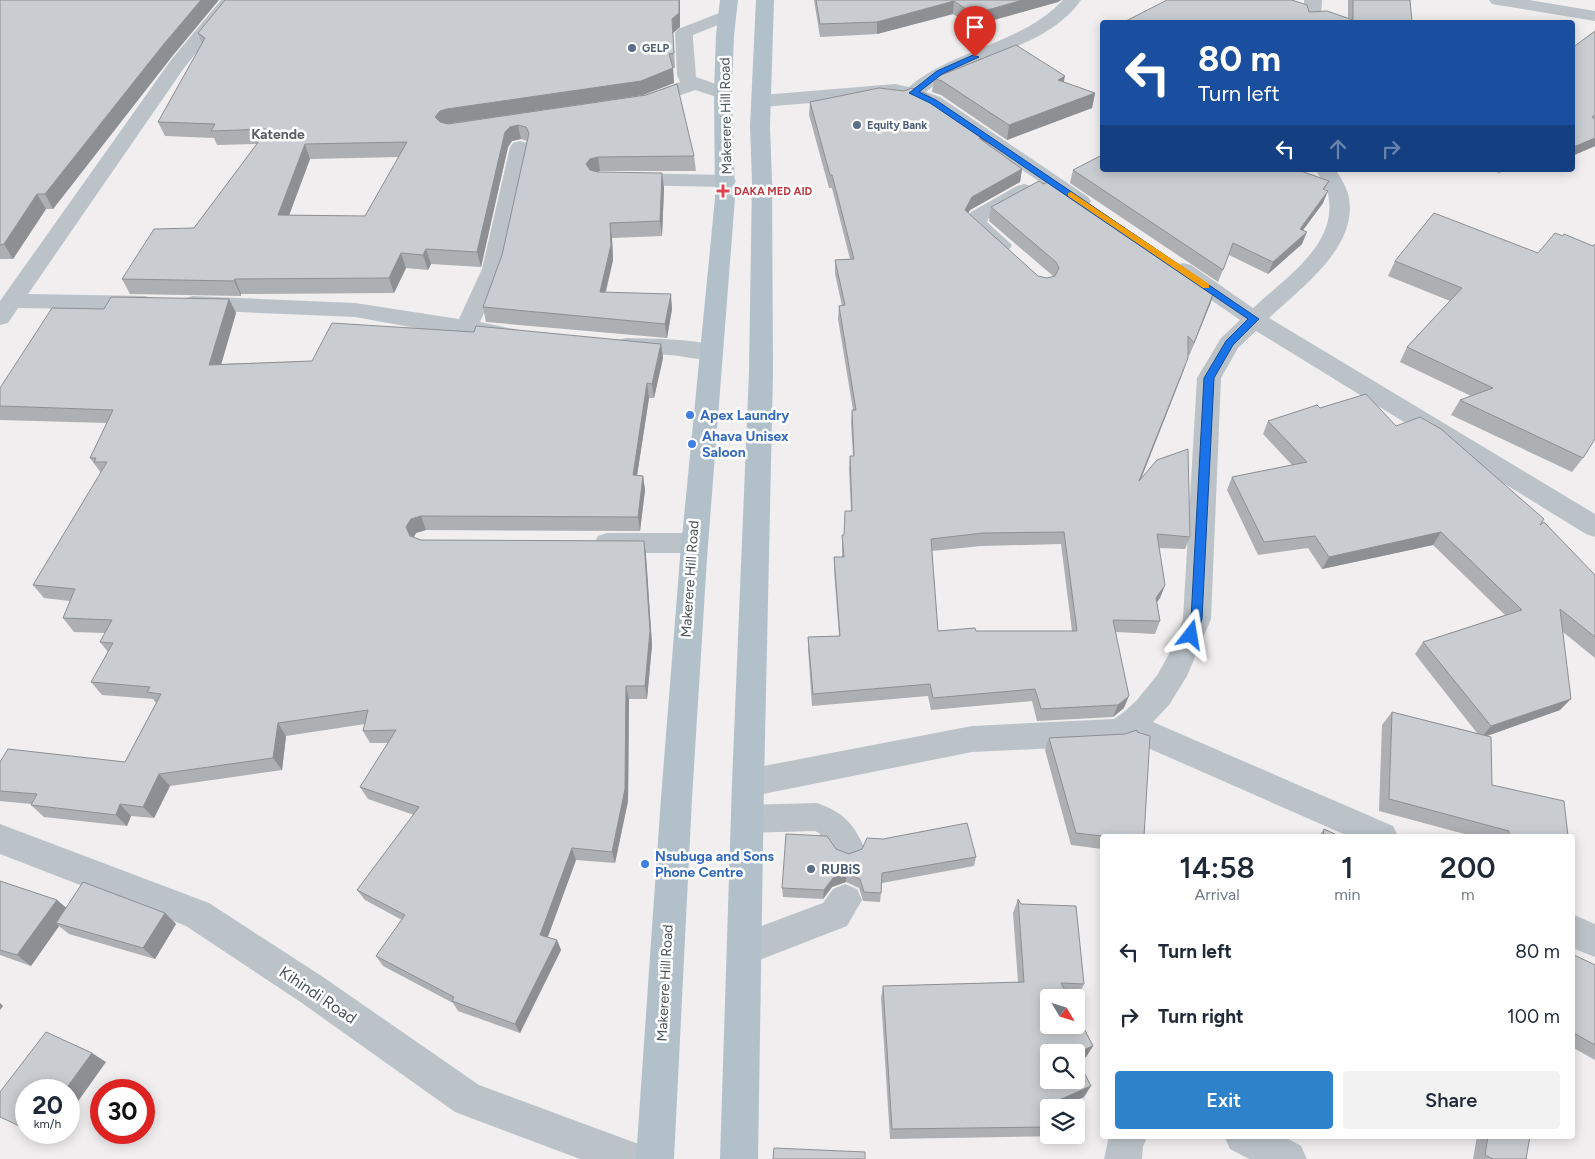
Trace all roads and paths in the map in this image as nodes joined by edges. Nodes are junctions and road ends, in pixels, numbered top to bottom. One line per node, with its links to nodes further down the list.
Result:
1 (230, 0): 22 (street)
2 (765, 0): 12 (main road)
3 (1072, 0): 11 (street)
4 (1313, 0): 8 (street)
5 (1498, 0): 7 (street)
6 (728, 7): 9 (street); 10 (main road, Makerere Hill Road)
7 (1595, 16)
8 (1313, 20)
9 (693, 84): 10 (street); 13 (street)
10 (723, 93): 18 (main road, Makerere Hill Road)
11 (913, 93): 12 (street); 16 (street)
12 (762, 101): 32 (main road)
13 (628, 105)
14 (520, 147): 24 (street)
15 (1327, 172): 23 (street)
16 (1046, 178): 19 (street); 20 (street)
17 (610, 179): 18 (street)
18 (726, 182): 27 (main road, Makerere Hill Road)
19 (1094, 210)
20 (1017, 258)
21 (1166, 259): 23 (street)
22 (6, 309): 24 (street)
23 (1254, 319): 28 (street); 31 (street)
24 (466, 329): 25 (street)
25 (532, 336)
26 (605, 344): 27 (street)
27 (709, 352): 30 (main road, Makerere Hill Road)
28 (1595, 527)
29 (584, 543): 30 (street)
30 (693, 543): 44 (main road, Makerere Hill Road)
31 (1130, 726): 32 (street); 34 (street)
32 (748, 783): 33 (main road)
33 (747, 819): 36 (street); 40 (main road)
34 (1377, 834)
35 (0, 839): 43 (street, Kihindi Road)
36 (848, 847)
37 (845, 900): 40 (street)
38 (1575, 931): 39 (street)
39 (1595, 941)
40 (744, 949): 45 (main road)
41 (1128, 1139): 46 (street)
42 (1249, 1139): 47 (street)
43 (631, 1159)
44 (655, 1159)
45 (739, 1159)
46 (1123, 1159)
47 (1288, 1159)

